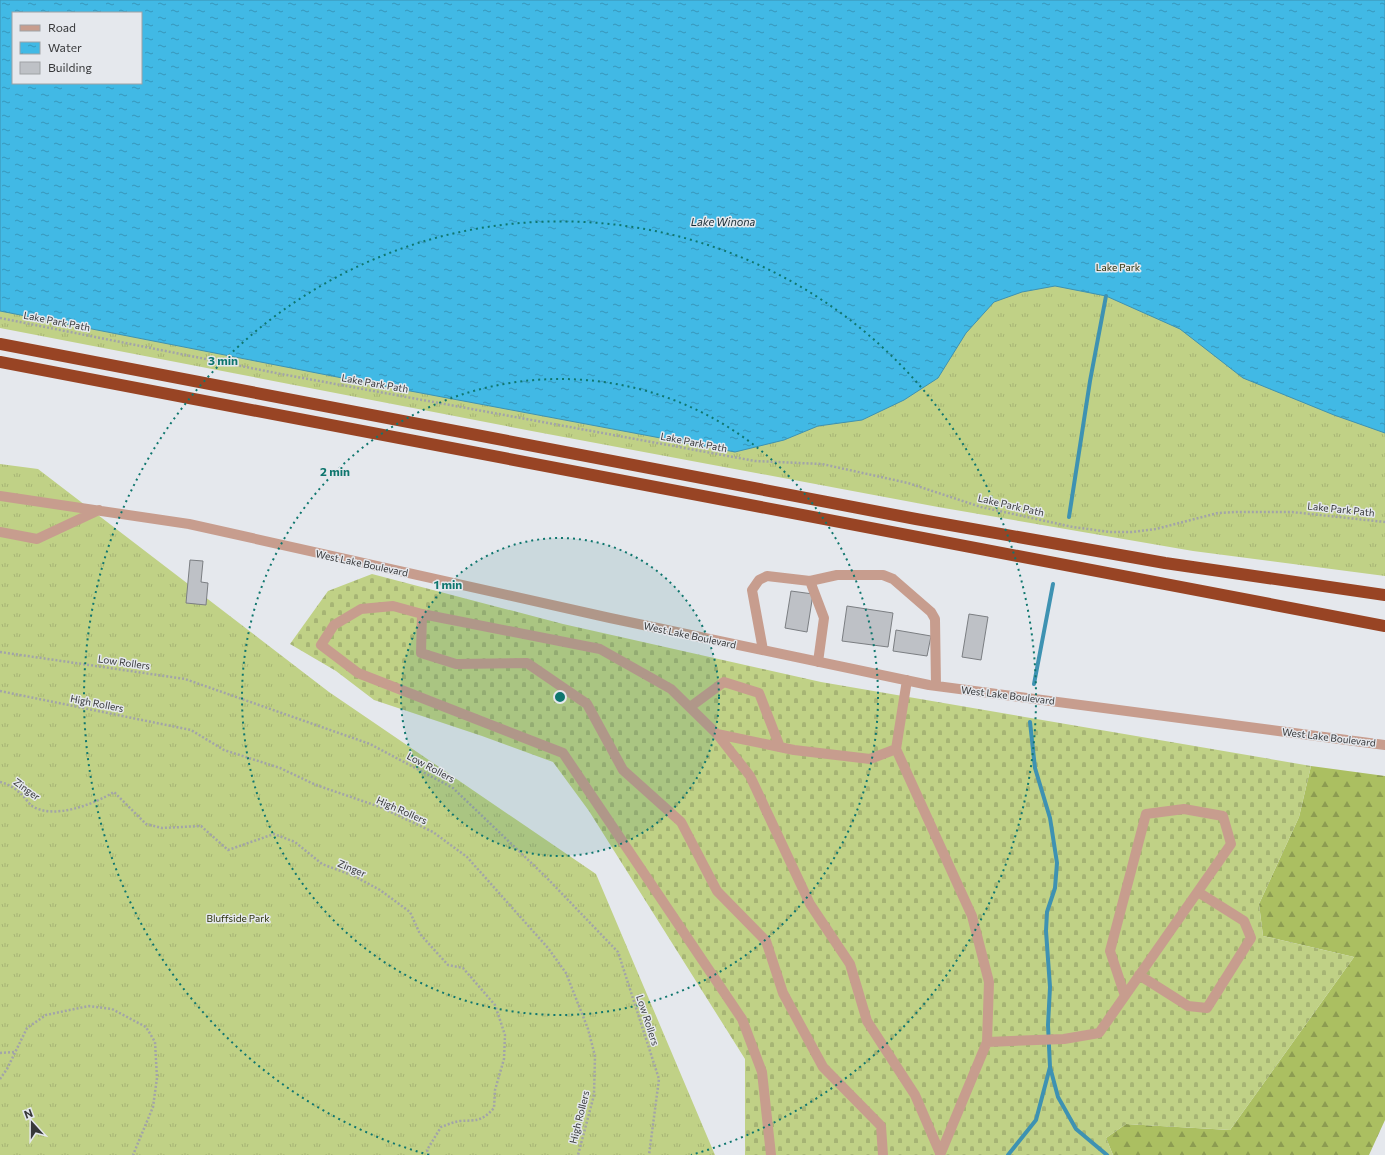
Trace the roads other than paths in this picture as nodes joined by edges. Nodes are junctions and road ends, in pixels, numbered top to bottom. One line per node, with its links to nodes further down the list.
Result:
1 (0, 344): 7 (highway)
2 (0, 362): 9 (highway)
3 (0, 496): 4 (street, West Lake Boulevard)
4 (99, 510): 5 (street); 10 (street, West Lake Boulevard)
5 (0, 532)
6 (810, 581): 10 (street); 11 (street); 13 (street)
7 (1385, 595)
8 (422, 614): 14 (street); 24 (street); 25 (street)
9 (1385, 626)
10 (763, 650): 11 (street, West Lake Boulevard)
11 (818, 662): 12 (street, West Lake Boulevard)
12 (907, 680): 13 (street, West Lake Boulevard); 18 (street)
13 (936, 686): 16 (street, West Lake Boulevard)
14 (690, 708): 15 (street); 17 (street)
15 (717, 734): 17 (street); 23 (street)
16 (1385, 745)
17 (780, 747): 18 (street)
18 (896, 749): 22 (street)
19 (1198, 892): 20 (street); 20 (street); 21 (street)
20 (1139, 975): 21 (street)
21 (1125, 996): 22 (street)
22 (987, 1042): 23 (street)
23 (940, 1154)
24 (771, 1155)
25 (883, 1155)

